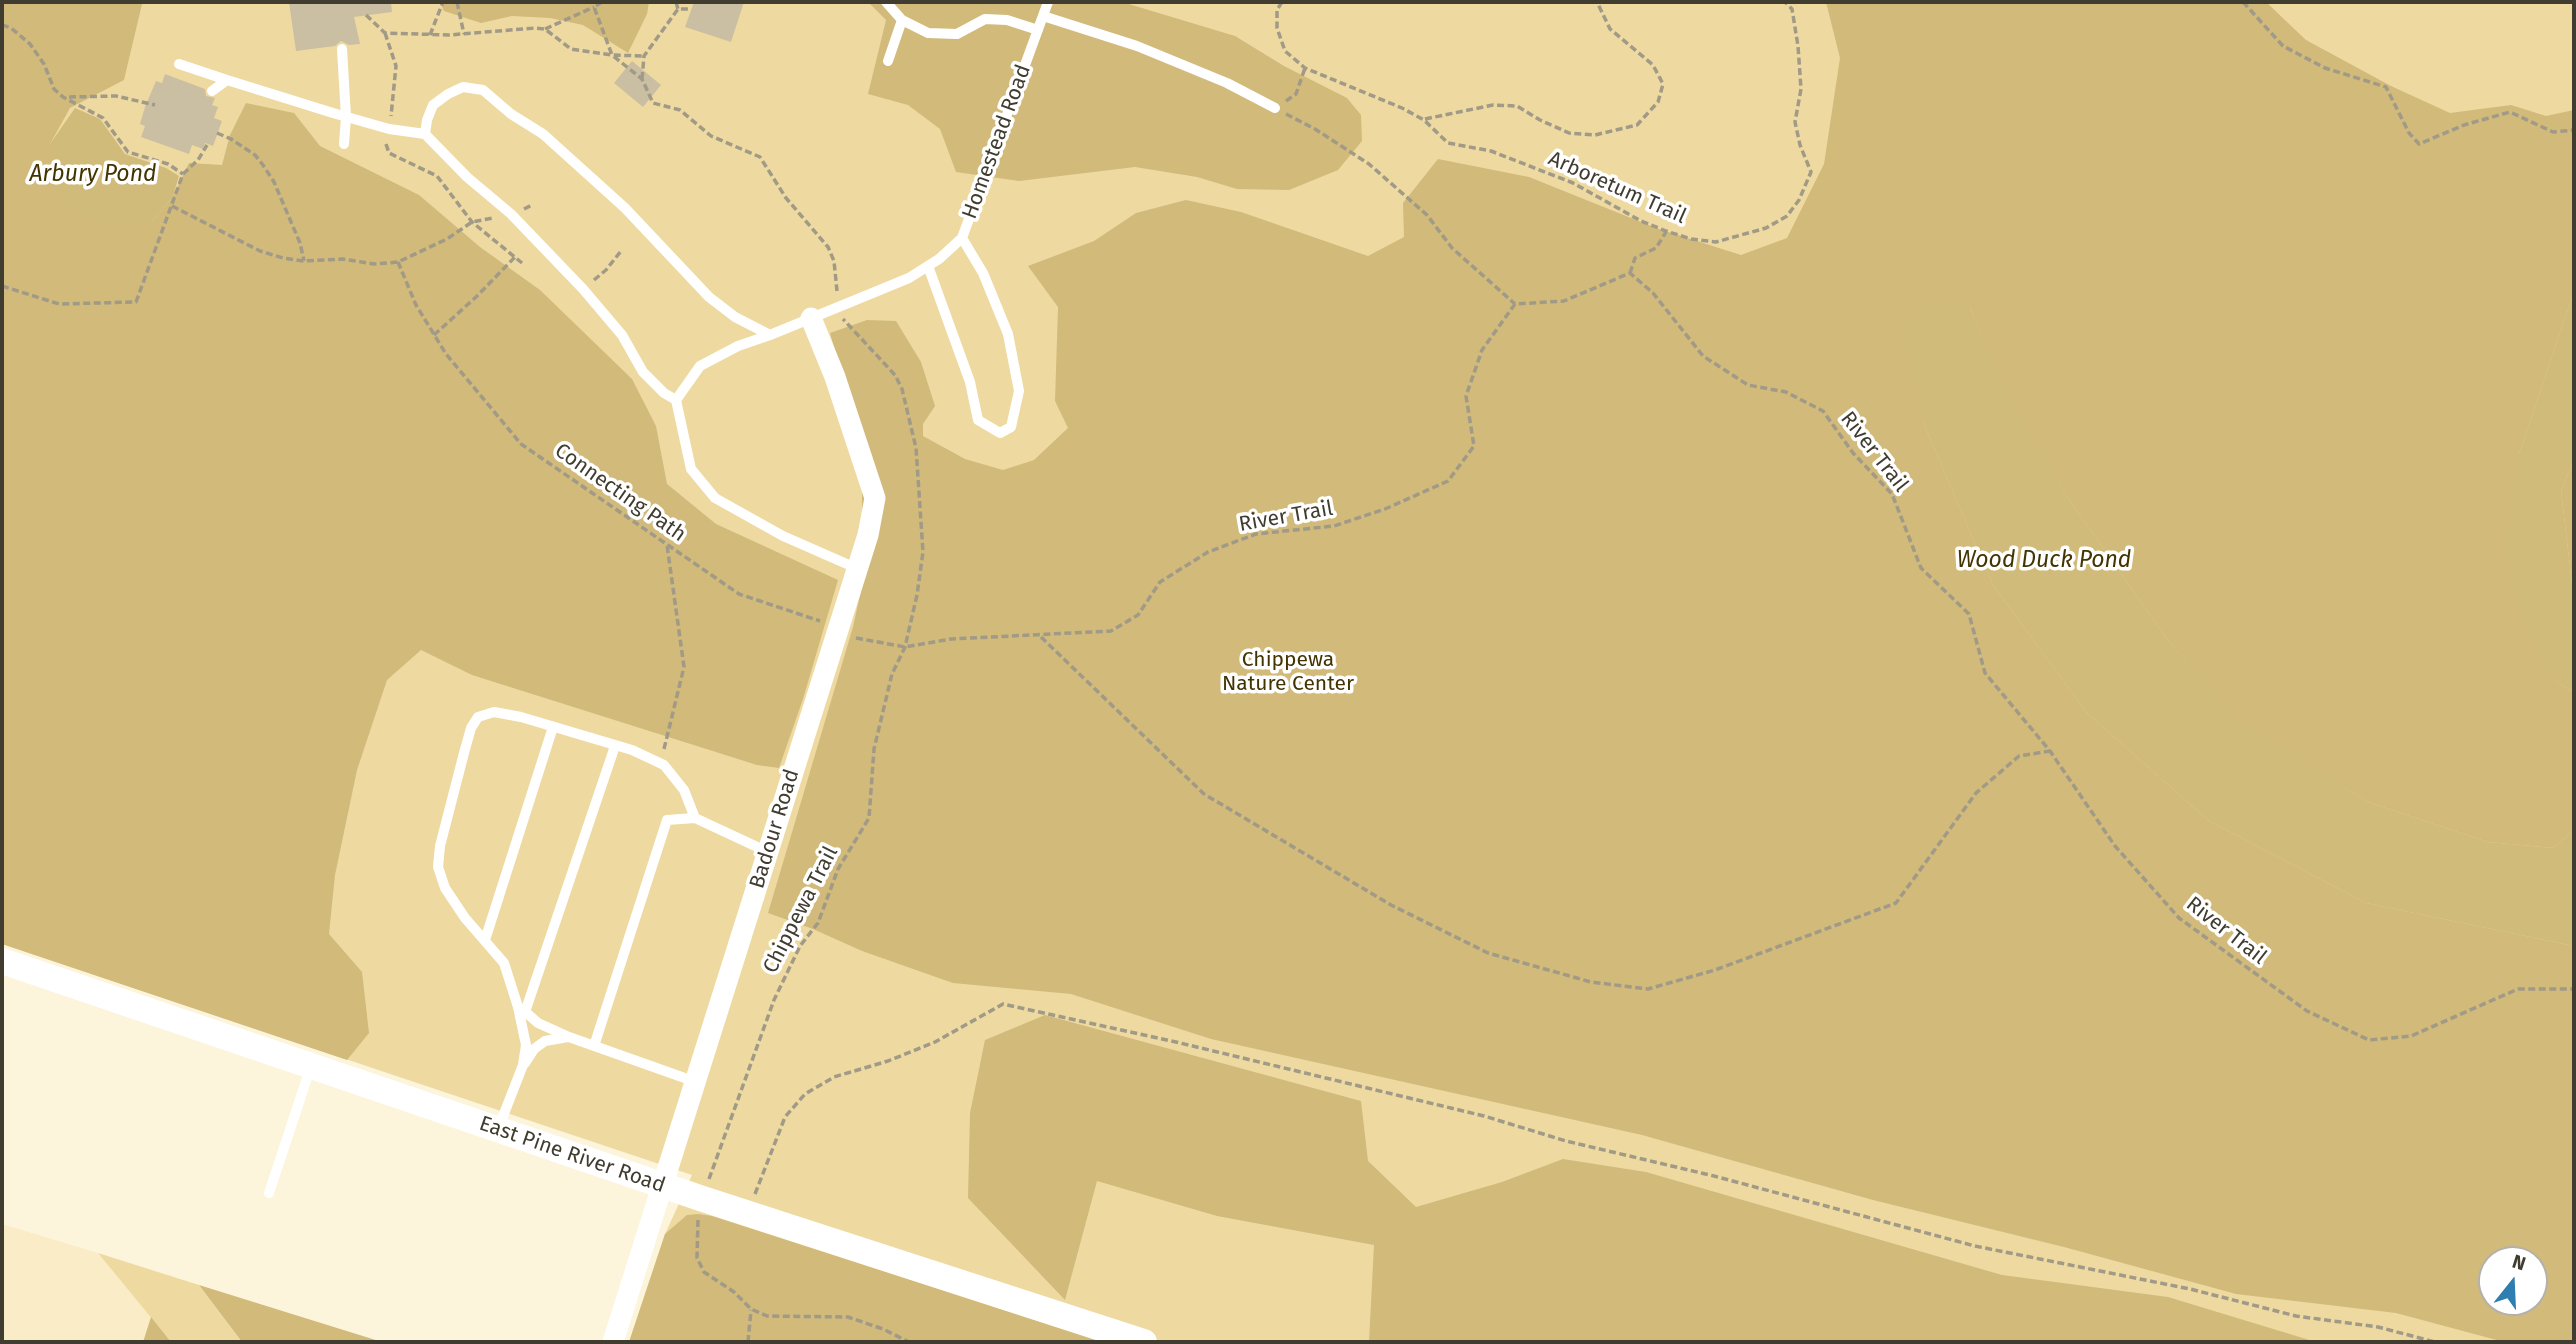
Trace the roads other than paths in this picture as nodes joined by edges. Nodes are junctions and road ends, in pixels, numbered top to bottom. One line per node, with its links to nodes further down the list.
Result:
1 (886, 2): 4 (lane)
2 (1048, 2): 3 (lane, Homestead Road)
3 (1043, 16): 5 (lane, Homestead Road); 11 (lane)
4 (902, 20): 5 (lane); 7 (lane)
5 (1038, 30): 15 (lane, Homestead Road)
6 (342, 49): 12 (lane)
7 (888, 61)
8 (179, 64): 9 (lane)
9 (227, 80): 10 (lane); 12 (lane)
10 (212, 91)
11 (1275, 108)
12 (346, 117): 13 (lane); 14 (lane)
13 (425, 134): 18 (lane); 19 (lane)
14 (344, 144)
15 (962, 238): 16 (lane, Homestead Road); 16 (lane)
16 (928, 266): 17 (lane, Homestead Road)
17 (811, 318): 18 (lane, Homestead Road); 20 (street, Badour Road)
18 (770, 335): 19 (lane, Homestead Road)
19 (676, 400): 20 (lane)
20 (856, 568): 24 (street, Badour Road)
21 (554, 727): 22 (lane); 25 (lane); 25 (lane)
22 (615, 746): 23 (lane); 27 (lane)
23 (695, 818): 24 (lane); 29 (lane)
24 (768, 852): 32 (street, Badour Road)
25 (485, 940): 27 (lane)
26 (2, 961): 31 (street, East Pine River Road)
27 (522, 1009): 28 (lane); 30 (lane)
28 (569, 1037): 29 (lane); 30 (lane)
29 (594, 1046): 32 (lane)
30 (523, 1065): 33 (lane)
31 (311, 1066): 33 (street, East Pine River Road); 35 (lane)
32 (696, 1082): 34 (street, Badour Road)
33 (498, 1129): 34 (street, East Pine River Road)
34 (663, 1185): 36 (street, Badour Road); 37 (street, East Pine River Road)
35 (269, 1193)
36 (613, 1342)
37 (1144, 1342)

